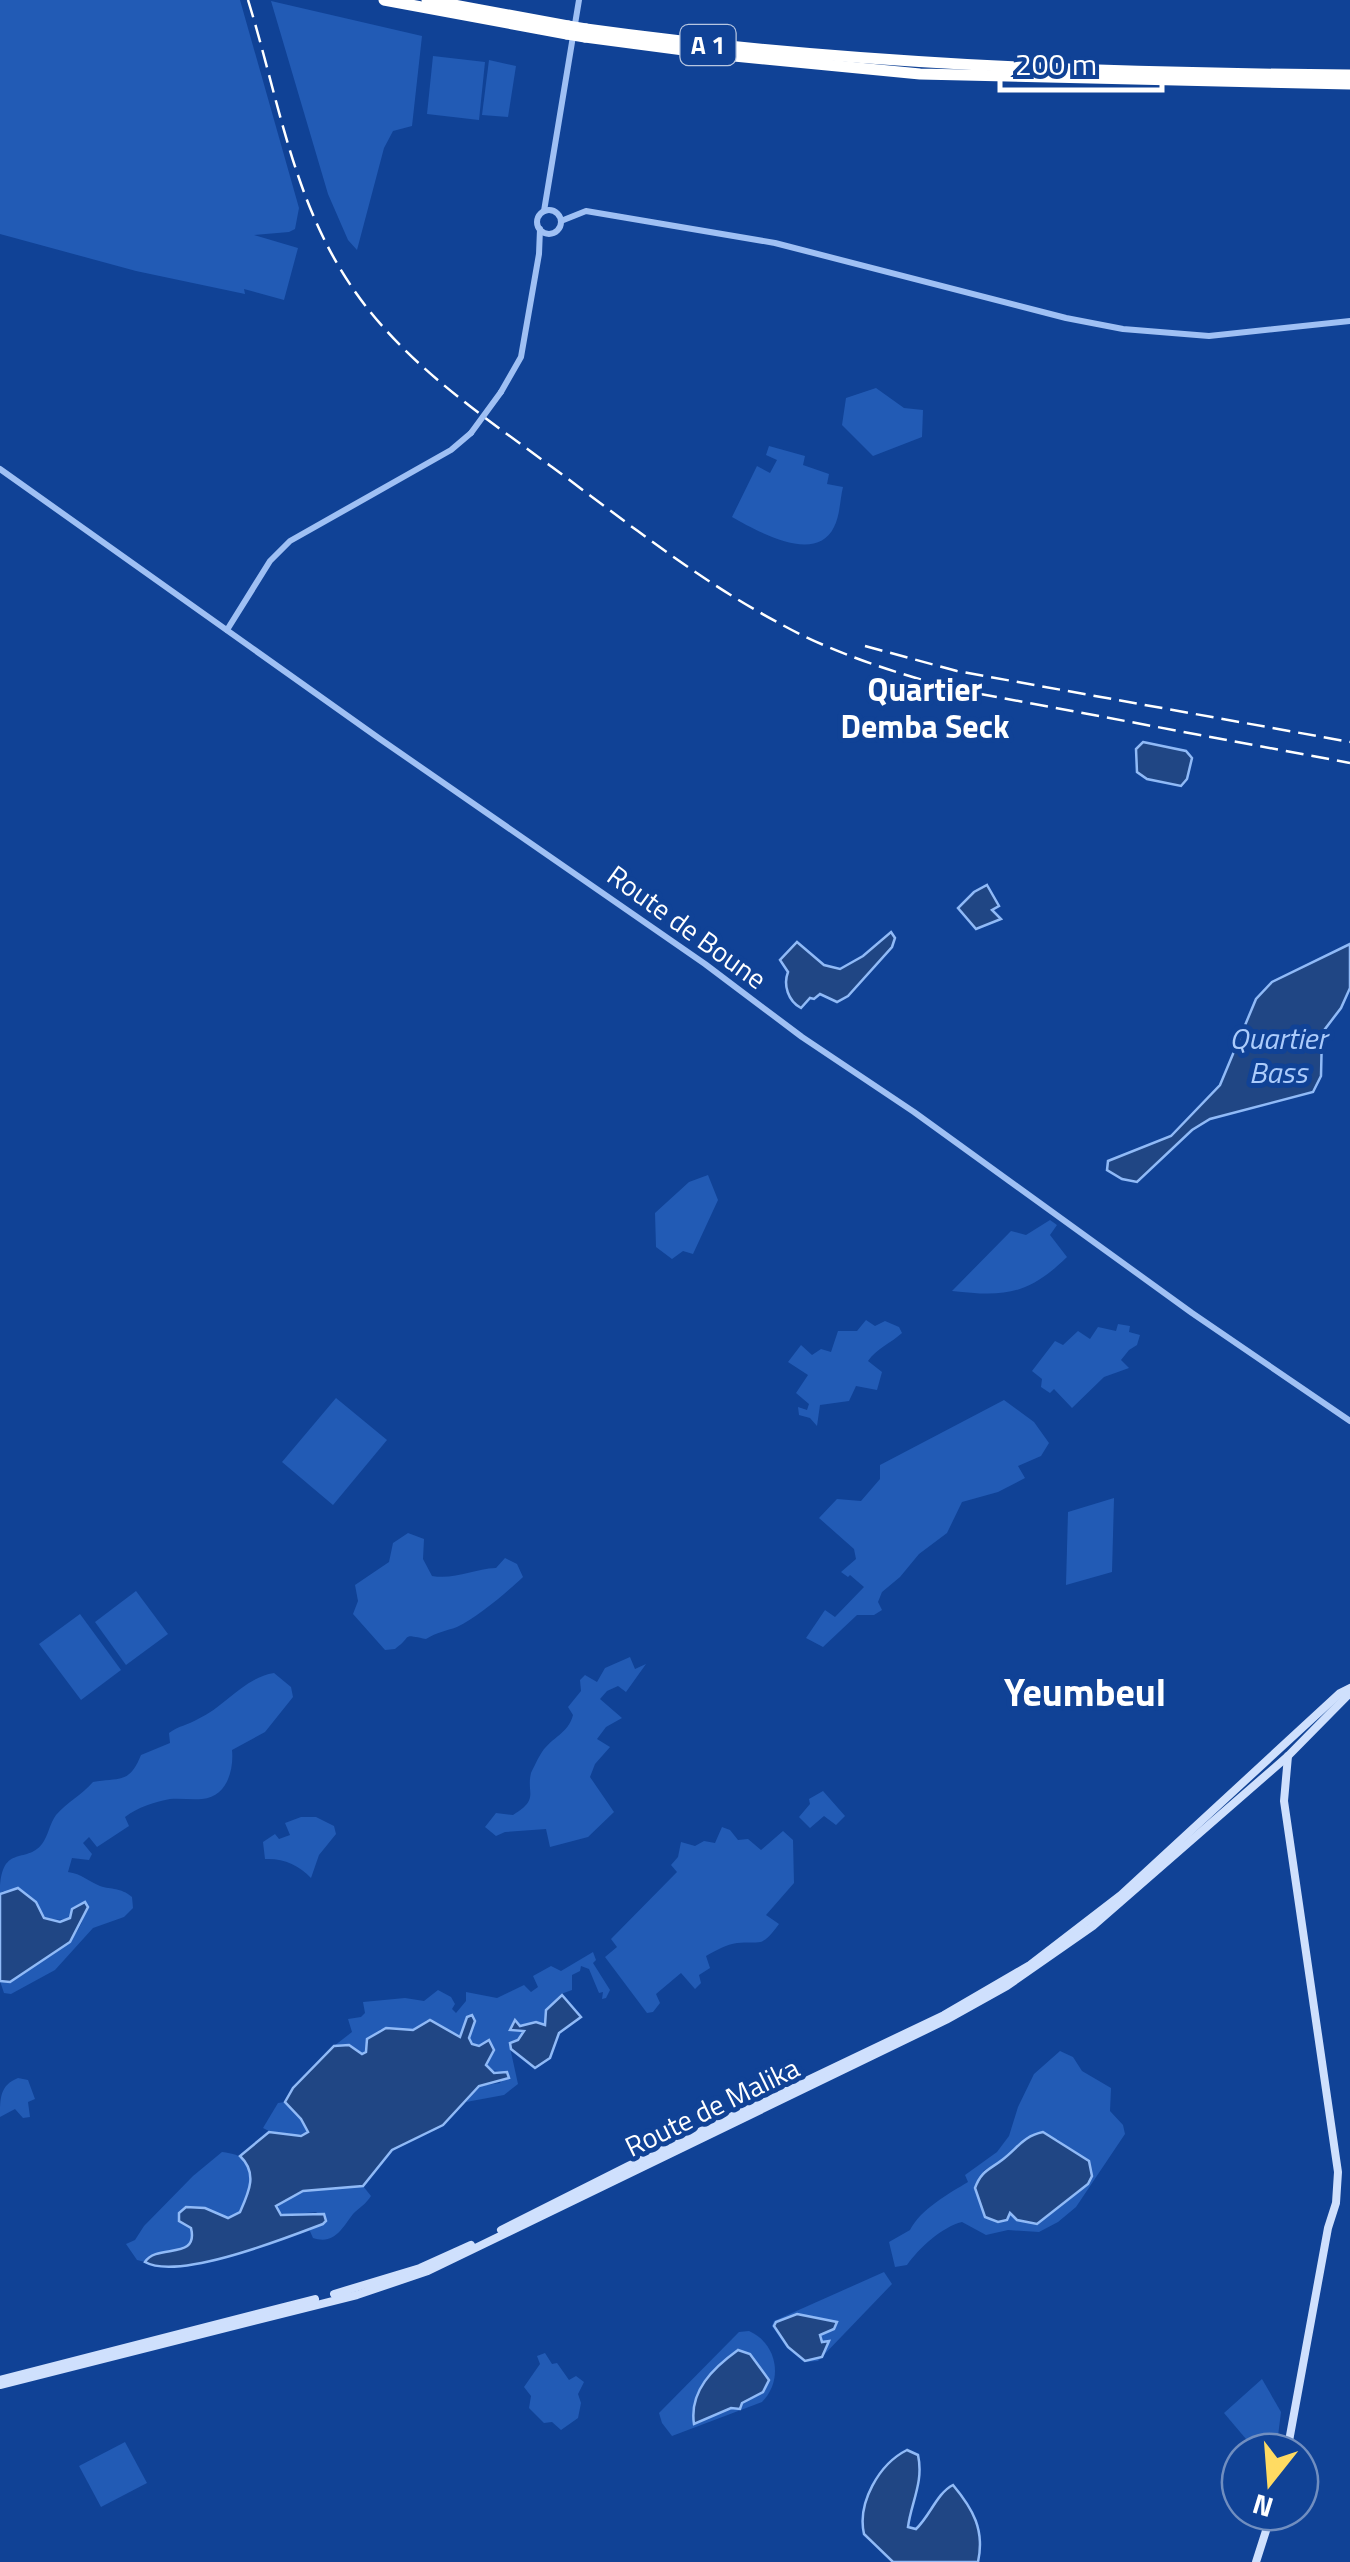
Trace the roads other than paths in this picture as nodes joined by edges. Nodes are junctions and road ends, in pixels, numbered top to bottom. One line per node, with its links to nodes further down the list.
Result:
1 (384, 0): 4 (highway, A 1)
2 (427, 0): 4 (highway, A 1)
3 (579, 0): 8 (street)
4 (568, 30): 5 (highway, A 1, bridge)
5 (585, 33): 6 (highway, A 1); 7 (highway, A 1)
6 (1350, 75)
7 (1350, 84)
8 (550, 188): 9 (street); 10 (street)
9 (544, 212): 10 (street); 11 (street)
10 (559, 217): 12 (street); 14 (street)
11 (540, 229): 12 (street); 13 (street)
12 (554, 233): 13 (street)
13 (539, 254): 16 (street, bridge)
14 (1350, 321)
15 (0, 468): 16 (street, Route de Boune)
16 (227, 630): 17 (street, Route de Boune)
17 (1350, 1421)
18 (1350, 1690): 19 (main road, Route de Malika); 20 (main road, Route de Malika)
19 (1287, 1745): 20 (main road); 21 (main road, Route de Malika)
20 (1288, 1756): 21 (main road, Route de Malika); 22 (main road)
21 (0, 2382)
22 (1290, 2432)
23 (1266, 2532): 24 (main road)
24 (1256, 2562)

